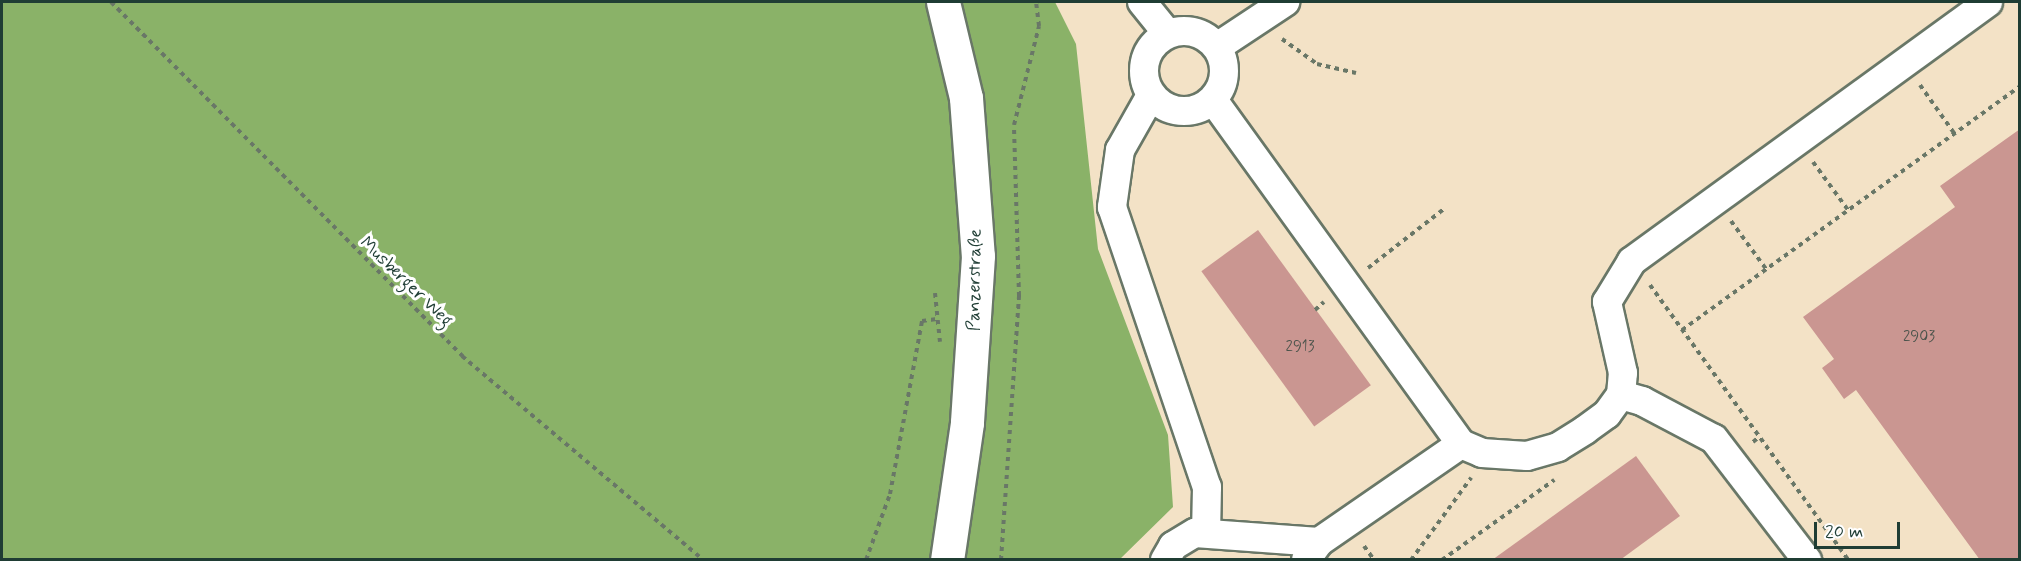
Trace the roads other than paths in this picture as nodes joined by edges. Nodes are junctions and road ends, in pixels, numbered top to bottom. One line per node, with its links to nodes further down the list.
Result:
1 (943, 2): 13 (main road, Panzerstraße)
2 (1142, 2): 5 (lane)
3 (1285, 2): 6 (lane)
4 (1988, 2): 9 (lane)
5 (1167, 33): 6 (lane); 7 (lane)
6 (1217, 47): 8 (lane)
7 (1150, 97): 8 (lane); 11 (lane)
8 (1213, 100): 10 (lane)
9 (1621, 395): 10 (lane); 15 (lane)
10 (1471, 449): 12 (lane)
11 (1206, 533): 12 (lane); 14 (lane)
12 (1312, 551)
13 (948, 560)
14 (1165, 560)
15 (1808, 560)

